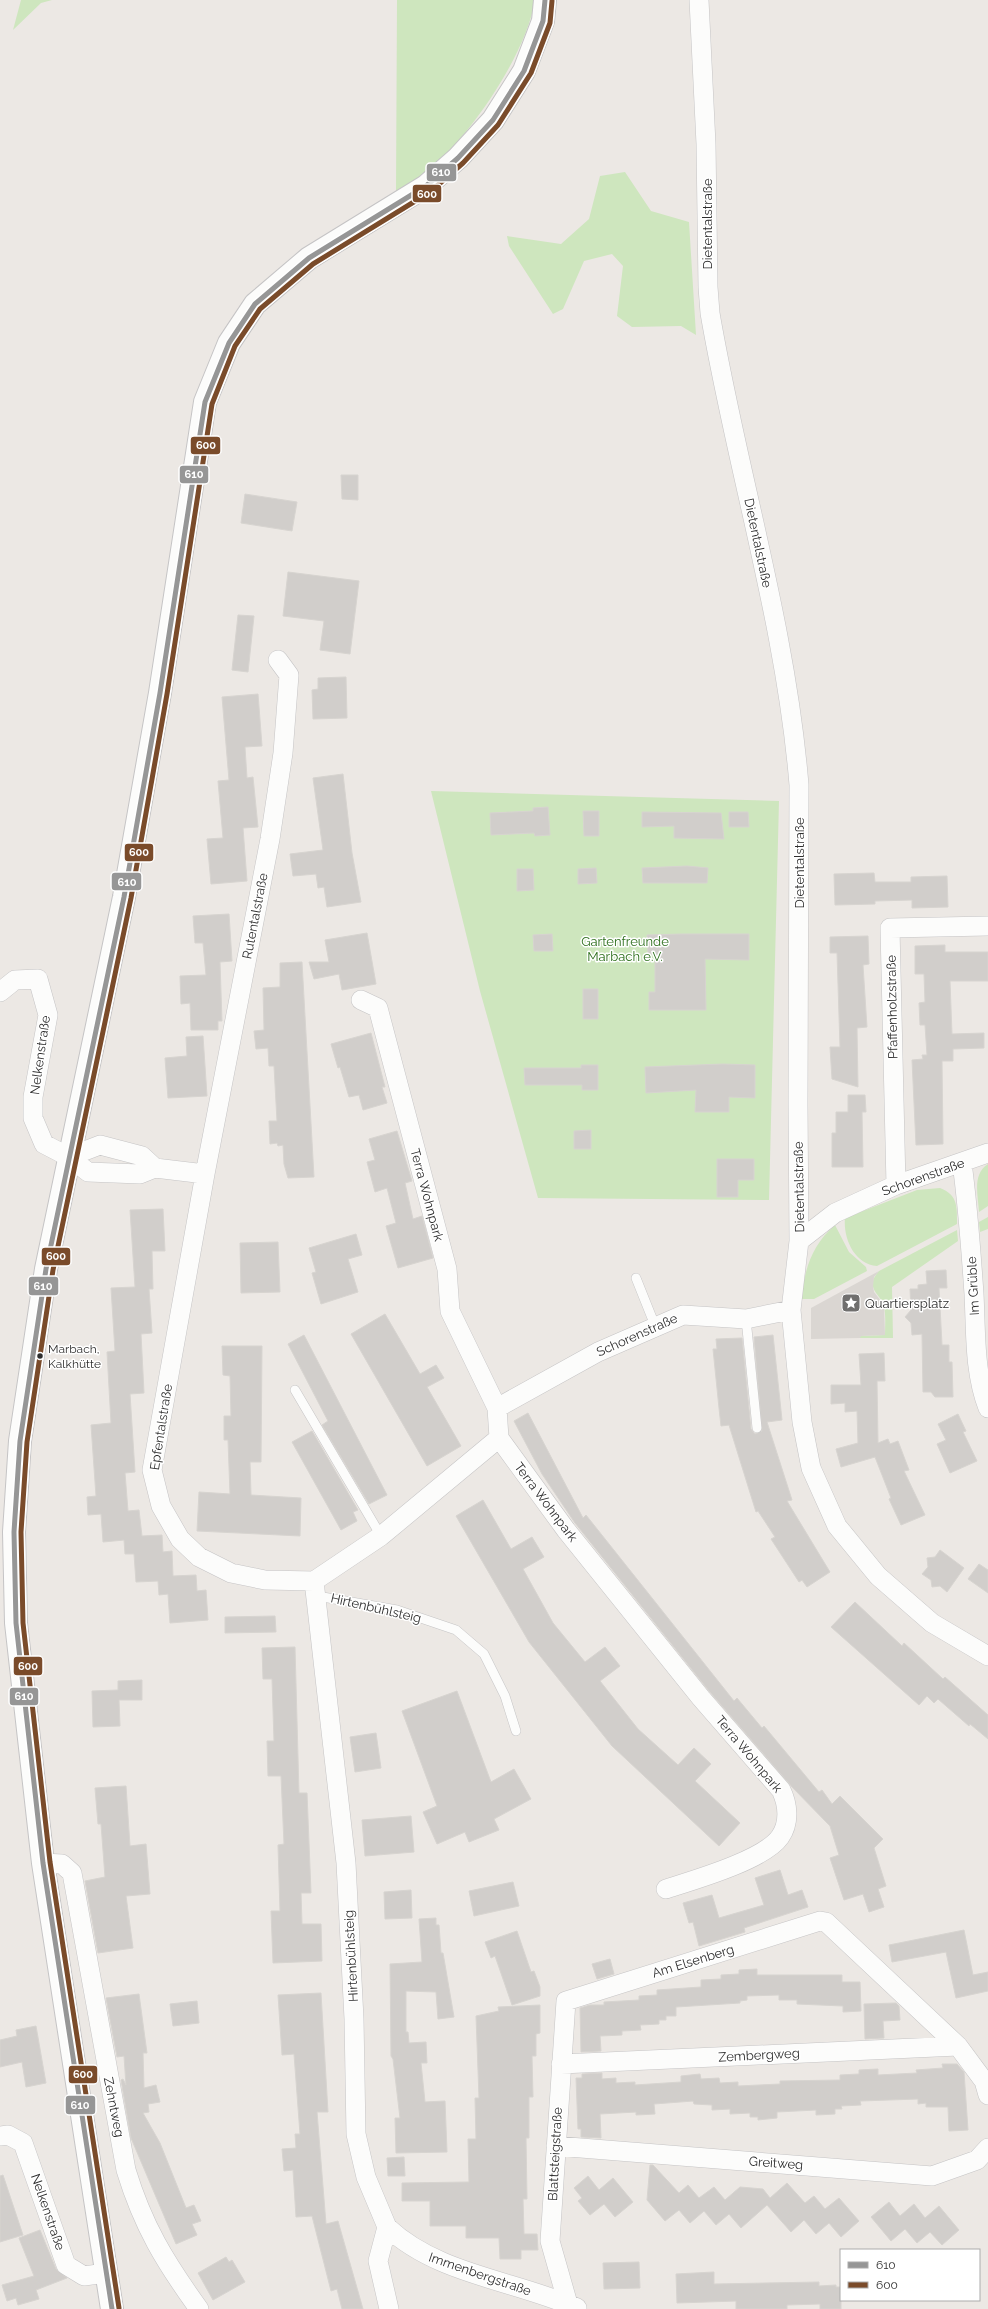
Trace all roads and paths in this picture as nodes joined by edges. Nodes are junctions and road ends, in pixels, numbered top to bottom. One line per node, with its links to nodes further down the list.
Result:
1 (545, 0): 8 (main road)
2 (699, 0): 13 (street, Dietentalstraße)
3 (278, 660): 11 (street, Rutentalstraße)
4 (988, 926): 12 (street, Pfaffenholzstraße)
5 (0, 992): 8 (street, Nelkenstraße)
6 (361, 1000): 19 (street, Terra Wohnpark)
7 (988, 1153): 9 (street, Schorenstraße)
8 (69, 1157): 10 (street); 10 (street); 27 (main road)
9 (962, 1163): 12 (street, Schorenstraße); 20 (street, Im Grüble)
10 (155, 1168): 11 (street)
11 (205, 1174): 24 (street, Epfentalstraße)
12 (896, 1185): 13 (street, Schorenstraße)
13 (799, 1241): 15 (street, Dietentalstraße)
14 (636, 1278): 17 (lane)
15 (791, 1310): 16 (street, Schorenstraße); 25 (street, Dietentalstraße)
16 (746, 1319): 17 (street, Schorenstraße); 21 (lane)
17 (656, 1328): 19 (street, Schorenstraße)
18 (295, 1390): 23 (lane)
19 (497, 1408): 22 (street, Terra Wohnpark)
20 (988, 1408)
21 (757, 1428)
22 (499, 1438): 23 (street); 28 (street, Terra Wohnpark)
23 (381, 1536): 24 (street)
24 (316, 1588): 26 (lane, Hirtenbühlsteig); 36 (street, Hirtenbühlsteig)
25 (988, 1656)
26 (516, 1731)
27 (43, 1863): 37 (main road); 40 (street, Zehntweg)
28 (666, 1889)
29 (566, 2001): 30 (street, Am Elsenberg); 31 (street, Blattsteigstraße)
30 (958, 2046): 31 (street, Zembergweg); 32 (street)
31 (561, 2064): 34 (street, Blattsteigstraße)
32 (988, 2095)
33 (0, 2136): 37 (street, Nelkenstraße)
34 (556, 2146): 35 (street, Greitweg); 38 (street, Blattsteigstraße)
35 (988, 2148)
36 (387, 2227): 38 (street, Immenbergstraße); 41 (street)
37 (106, 2273): 39 (main road)
38 (574, 2307)
39 (112, 2309)
40 (199, 2309)
41 (389, 2309)

